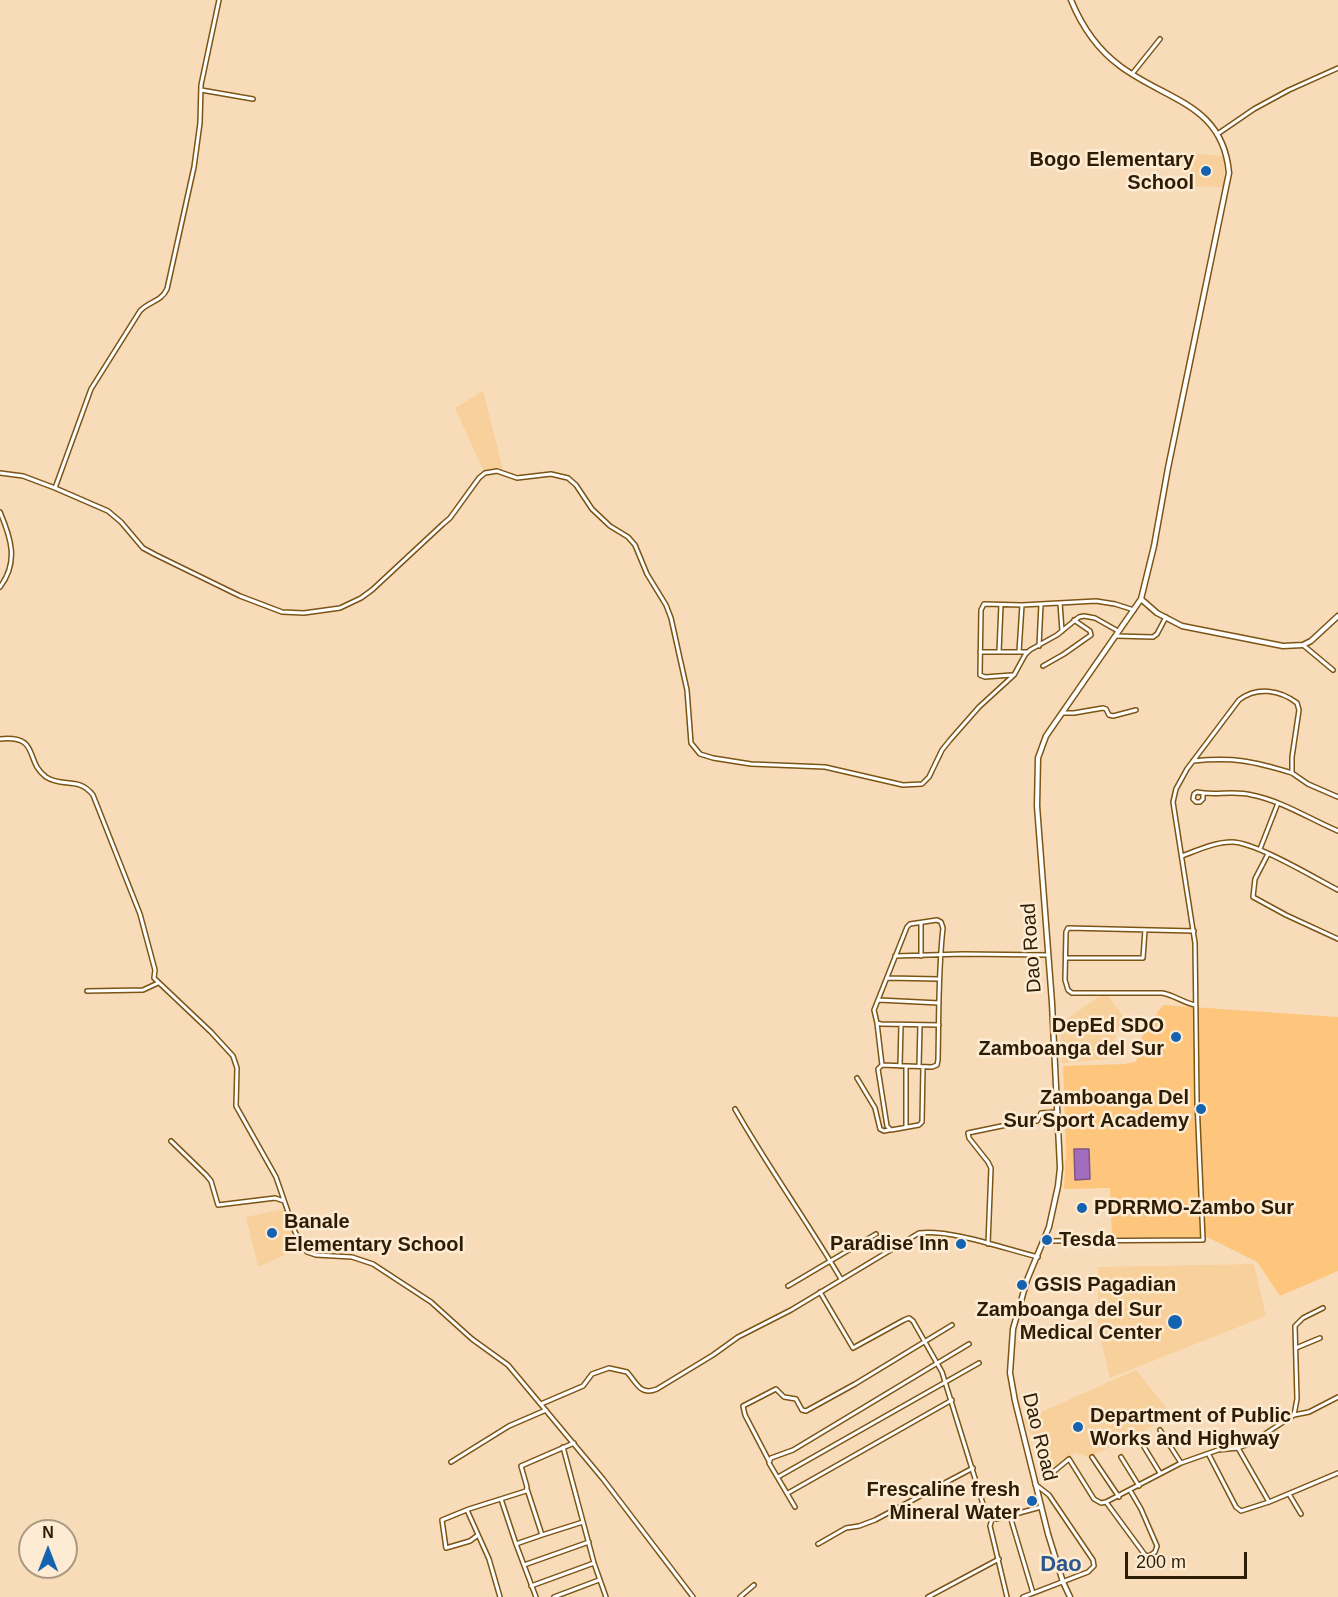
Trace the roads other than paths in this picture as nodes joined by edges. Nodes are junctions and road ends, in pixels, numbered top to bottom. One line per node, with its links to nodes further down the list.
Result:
1 (219, 0): 6 (street)
2 (1071, 0): 5 (street)
3 (1160, 39): 5 (street)
4 (1338, 68): 8 (street)
5 (1132, 74): 8 (street)
6 (201, 90): 7 (street); 11 (street)
7 (253, 99)
8 (1219, 134): 14 (street, Dao Road)
9 (2, 473): 10 (street); 11 (street)
10 (0, 478)
11 (55, 488): 34 (street)
12 (0, 512): 13 (street)
13 (0, 587)
14 (1141, 599): 19 (street, Dao Road); 21 (street)
15 (1060, 603): 16 (street); 19 (street); 23 (street)
16 (1041, 604): 18 (street); 27 (street)
17 (1001, 605): 18 (street); 28 (street); 29 (street)
18 (1022, 605): 30 (street)
19 (1134, 610): 24 (street, Dao Road)
20 (1338, 616): 26 (street)
21 (1166, 617): 25 (street); 26 (street)
22 (1074, 621): 23 (street); 24 (street); 32 (street)
23 (1062, 631): 27 (street)
24 (1118, 631): 25 (street, Dao Road)
25 (1114, 636): 36 (street, Dao Road)
26 (1303, 645): 33 (street)
27 (1039, 646): 31 (street)
28 (981, 652): 29 (street); 34 (street)
29 (999, 652): 30 (street)
30 (1019, 652): 31 (street)
31 (1028, 652): 34 (street)
32 (1042, 666)
33 (1333, 670)
34 (1014, 675)
35 (1136, 710): 36 (street)
36 (1062, 713): 55 (street, Dao Road)
37 (0, 739): 59 (street)
38 (1193, 761): 39 (street); 39 (street); 46 (street)
39 (1293, 773): 41 (street)
40 (1203, 795): 42 (street)
41 (1338, 797)
42 (1278, 803): 43 (street); 44 (street)
43 (1338, 831)
44 (1260, 849): 45 (street); 46 (street)
45 (1268, 854): 47 (street); 51 (street)
46 (1182, 856): 50 (street)
47 (1338, 890)
48 (921, 923): 52 (street); 53 (street); 54 (street)
49 (1145, 930): 50 (street); 56 (street); 56 (street)
50 (1194, 931): 63 (street)
51 (1338, 939)
52 (941, 955): 54 (street); 55 (street); 58 (street)
53 (895, 956): 54 (street); 57 (street)
54 (921, 956)
55 (1048, 956): 74 (street, Dao Road)
56 (1066, 958): 63 (street)
57 (887, 978): 58 (street); 61 (street)
58 (939, 979): 62 (street)
59 (158, 983): 60 (street); 78 (street)
60 (87, 991)
61 (879, 1000): 62 (street); 64 (street)
62 (939, 1003): 67 (street)
63 (1195, 1005): 80 (street)
64 (877, 1023): 65 (street); 68 (street)
65 (901, 1025): 66 (street); 69 (street)
66 (920, 1025): 67 (street); 71 (street)
67 (939, 1025): 71 (street)
68 (882, 1065): 69 (street); 76 (street)
69 (900, 1066): 70 (street)
70 (906, 1066): 71 (street); 75 (street)
71 (921, 1066): 75 (street)
72 (857, 1078): 76 (street)
73 (735, 1109): 83 (street)
74 (1057, 1112): 80 (street, Dao Road); 81 (street)
75 (906, 1127): 76 (street)
76 (889, 1130)
77 (171, 1141): 78 (street)
78 (284, 1201): 98 (street)
79 (876, 1234): 83 (street)
80 (1044, 1241): 82 (street, Dao Road)
81 (988, 1244): 82 (street); 84 (street)
82 (1038, 1257): 117 (street, Dao Road)
83 (830, 1260): 84 (street); 85 (street)
84 (841, 1278): 86 (street)
85 (788, 1286)
86 (820, 1292): 90 (street); 98 (street)
87 (1323, 1308): 92 (street)
88 (952, 1325): 90 (street)
89 (1320, 1338): 92 (street)
90 (926, 1342): 94 (street); 109 (street)
91 (969, 1344): 94 (street)
92 (1296, 1348): 100 (street)
93 (979, 1363): 95 (street)
94 (938, 1364): 95 (street); 109 (street)
95 (946, 1383): 97 (street); 116 (street)
96 (1338, 1397): 100 (street)
97 (952, 1400): 112 (street); 121 (street)
98 (541, 1404): 99 (street)
99 (546, 1410): 103 (street); 110 (street)
100 (1294, 1415): 105 (street)
101 (1160, 1430): 111 (street)
102 (1138, 1437): 114 (street)
103 (574, 1443): 104 (street); 147 (street)
104 (563, 1448): 119 (street); 133 (street)
105 (1238, 1448): 106 (street); 126 (street)
106 (1209, 1455): 111 (street); 126 (street)
107 (1092, 1457): 123 (street)
108 (1121, 1457): 118 (street)
109 (769, 1461): 116 (street)
110 (451, 1462)
111 (1181, 1463): 114 (street)
112 (973, 1468): 132 (street); 138 (street)
113 (1052, 1473): 125 (street)
114 (1160, 1473): 118 (street)
115 (1338, 1473): 122 (street)
116 (778, 1477): 121 (street)
117 (1035, 1484): 127 (street, Dao Road); 143 (street)
118 (1139, 1486): 120 (street)
119 (527, 1489): 124 (street); 135 (street)
120 (1130, 1491): 123 (street); 125 (street)
121 (788, 1493): 128 (street)
122 (1288, 1494): 126 (street); 130 (street)
123 (1119, 1497): 125 (street)
124 (501, 1499): 129 (street); 137 (street)
125 (1106, 1502)
126 (1269, 1502)
127 (1041, 1507): 131 (street); 143 (street, Dao Road)
128 (795, 1508)
129 (467, 1510): 134 (street); 134 (street)
130 (1301, 1514)
131 (1010, 1516): 132 (street); 146 (street)
132 (992, 1520): 139 (street)
133 (583, 1522): 135 (street); 136 (street)
134 (478, 1535): 148 (street)
135 (542, 1535): 137 (street)
136 (589, 1542): 140 (street); 141 (street)
137 (516, 1544): 141 (street)
138 (818, 1544)
139 (999, 1559): 154 (street); 155 (street)
140 (594, 1563): 142 (street); 145 (street)
141 (524, 1565): 145 (street)
142 (599, 1580): 150 (street); 151 (street)
143 (1063, 1582): 146 (street); 157 (street, Dao Road)
144 (754, 1585): 153 (street)
145 (531, 1586): 149 (street)
146 (1033, 1593): 156 (street)
147 (692, 1595): 152 (street)
148 (500, 1597)
149 (536, 1597)
150 (554, 1597)
151 (606, 1597)
152 (685, 1597)
153 (740, 1597)
154 (928, 1597)
155 (1007, 1597)
156 (1023, 1597)
157 (1070, 1597)

